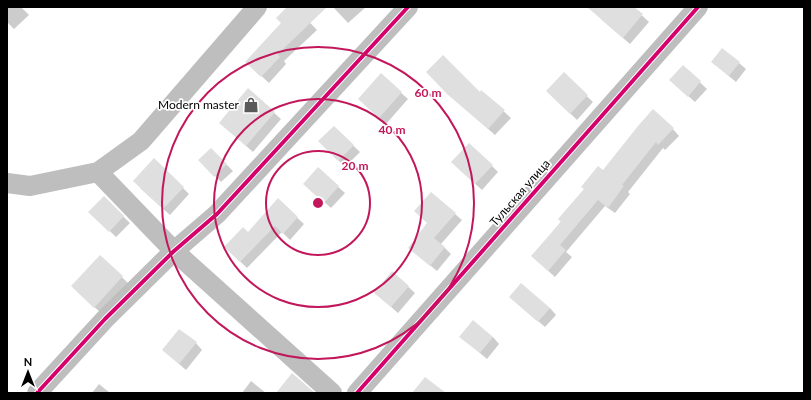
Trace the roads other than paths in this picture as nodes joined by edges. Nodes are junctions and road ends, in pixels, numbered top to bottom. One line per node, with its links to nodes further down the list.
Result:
1 (257, 7): 4 (street)
2 (408, 7): 6 (street)
3 (698, 7): 9 (street, Тульская улица)
4 (98, 172): 5 (street); 6 (street)
5 (7, 182)
6 (174, 251): 7 (street); 8 (street)
7 (37, 393)
8 (332, 393)
9 (357, 393)

